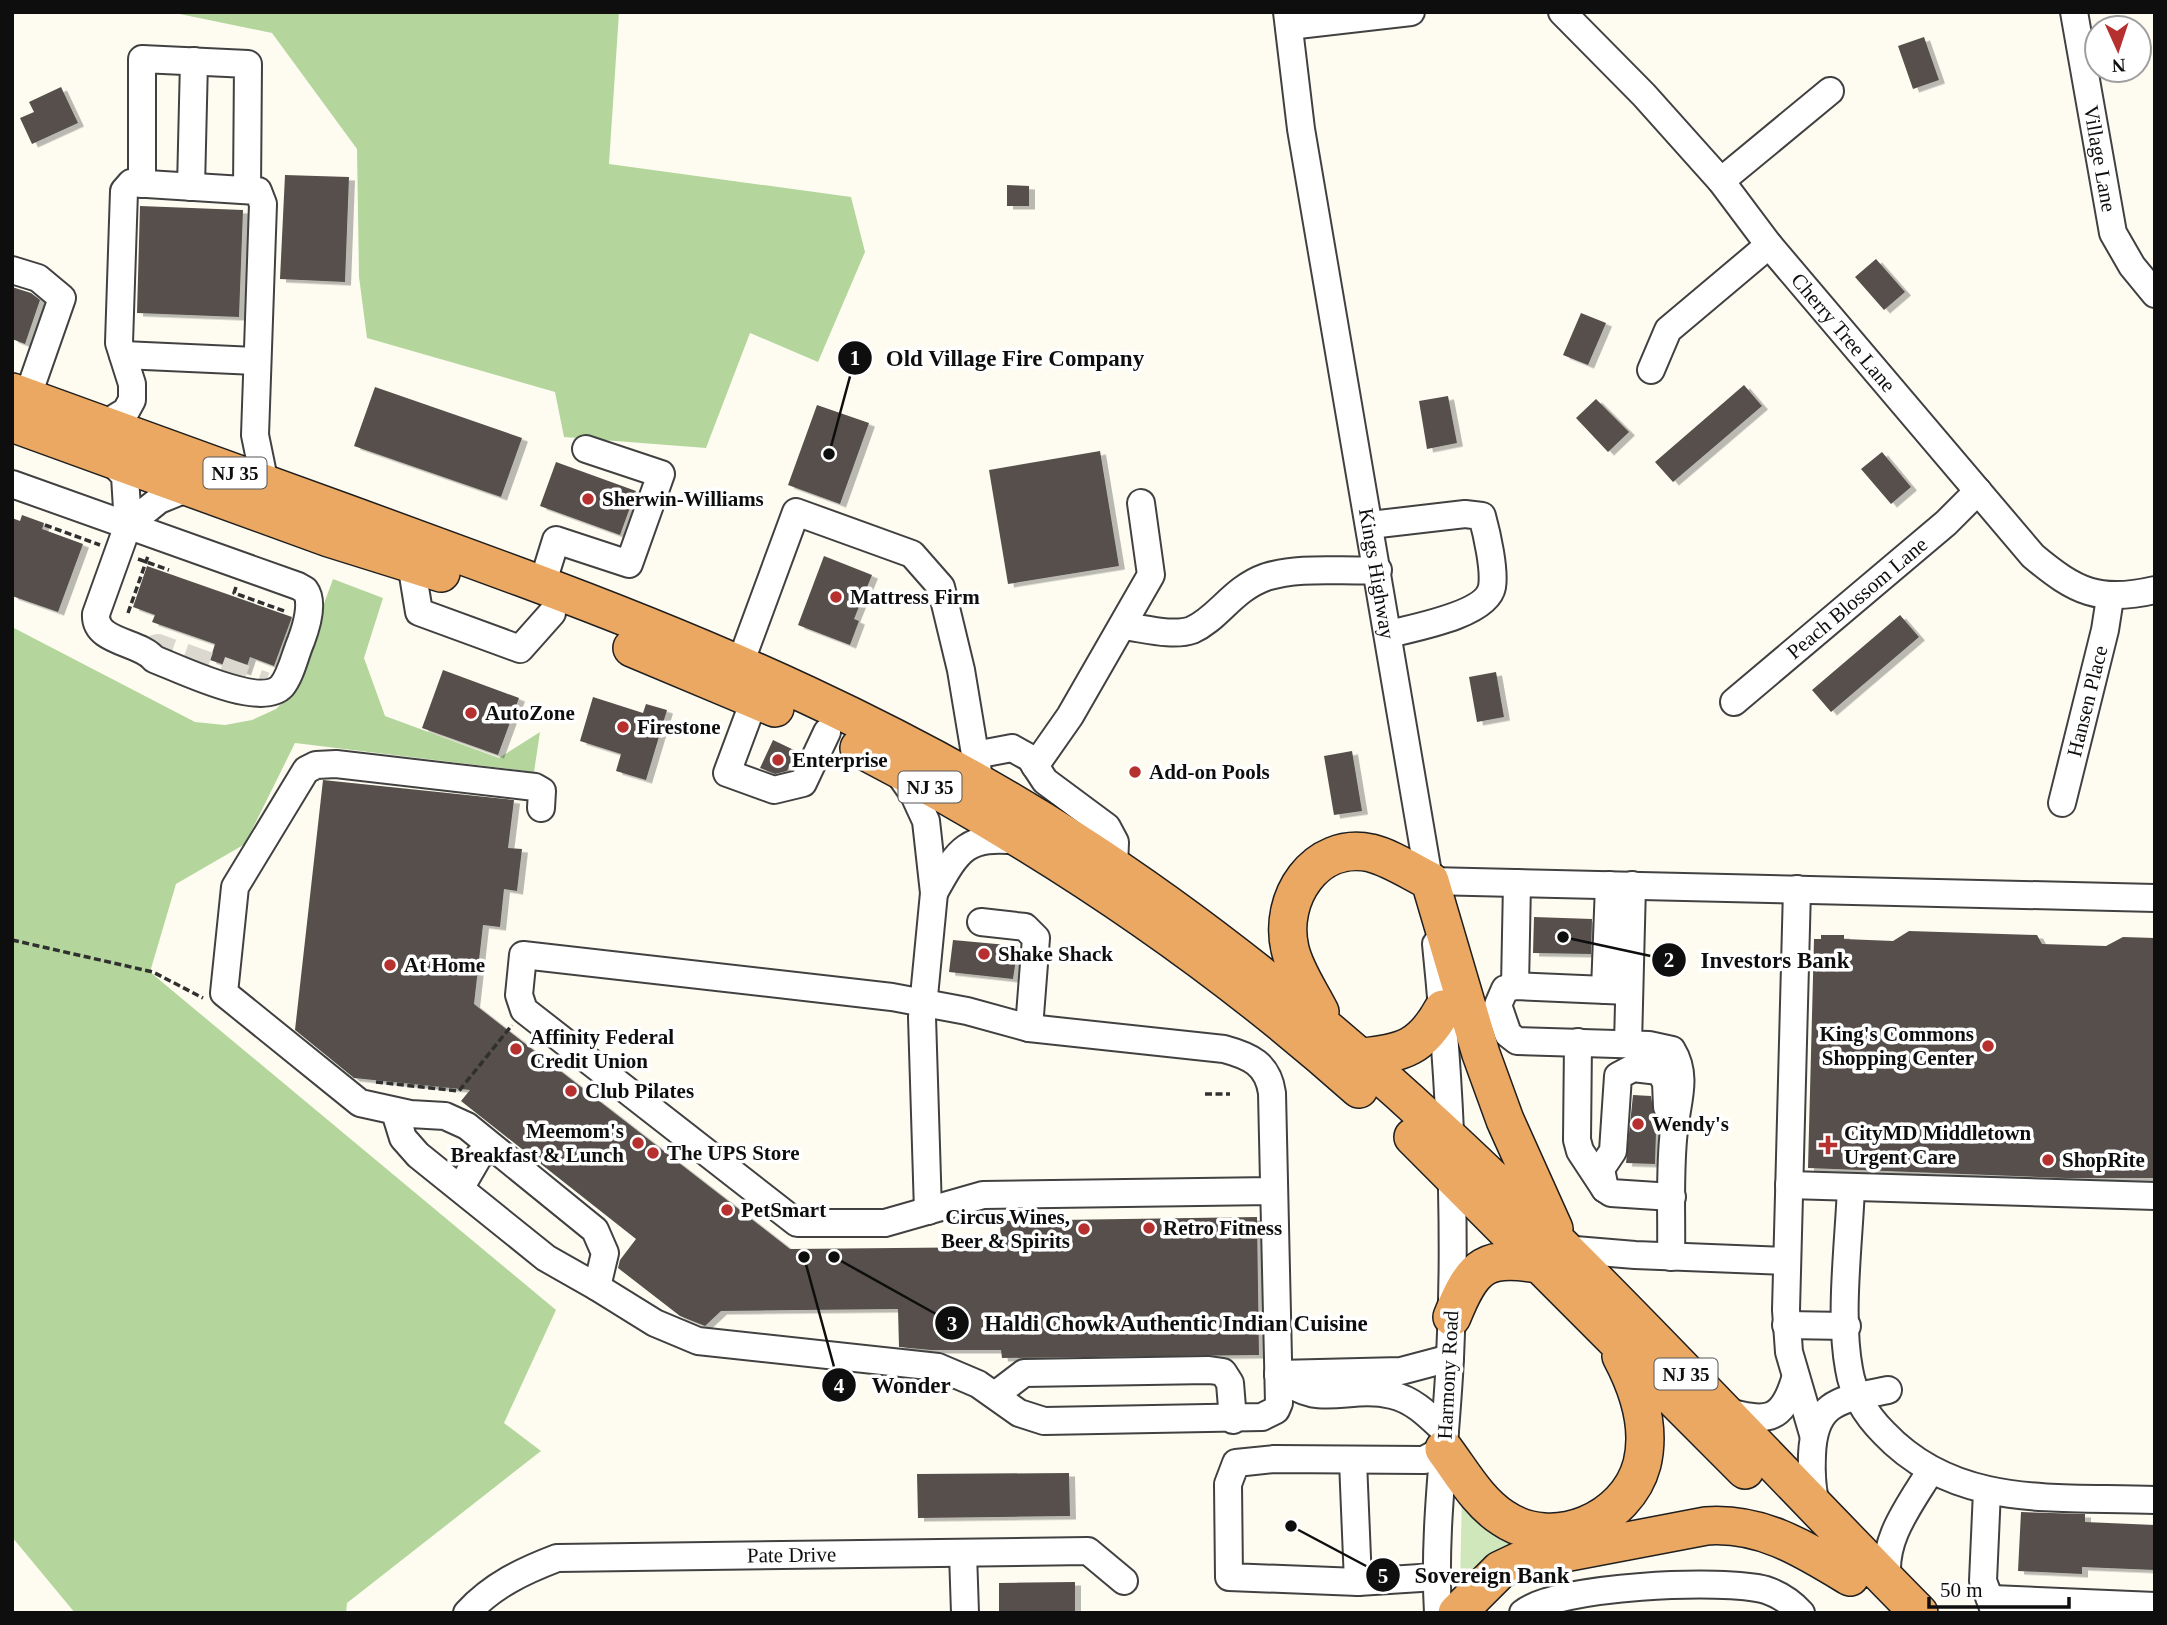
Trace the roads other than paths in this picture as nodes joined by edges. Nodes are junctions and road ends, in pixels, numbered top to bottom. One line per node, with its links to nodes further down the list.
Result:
1 (1411, 12): 4 (street)
2 (1562, 12): 7 (street, Cherry Tree Lane)
3 (2074, 12): 13 (street, Village Lane)
4 (1288, 19): 26 (street, Kings Highway)
5 (194, 61): 8 (street); 9 (street); 10 (street)
6 (1829, 90): 7 (street)
7 (1721, 181): 11 (street, Cherry Tree Lane)
8 (137, 183): 9 (street); 14 (street)
9 (191, 187): 10 (street)
10 (252, 191): 15 (street)
11 (1769, 245): 16 (street); 23 (street, Cherry Tree Lane)
12 (12, 270): 17 (street)
13 (2155, 294)
14 (123, 355): 15 (street); 18 (street)
15 (256, 361): 21 (street)
16 (1651, 370)
17 (17, 404): 18 (highway, NJ 35)
18 (105, 441): 21 (highway, NJ 35); 22 (highway, NJ 35); 25 (street)
19 (586, 449): 30 (street)
20 (12, 484): 25 (street)
21 (265, 484): 30 (highway, NJ 35)
22 (191, 487): 25 (street); 30 (highway, NJ 35)
23 (1978, 491): 29 (street, Cherry Tree Lane); 34 (street, Peach Blossom Lane)
24 (1141, 503): 31 (street)
25 (128, 525): 25 (street)
26 (1370, 525): 27 (street, Kings Highway); 32 (street)
27 (1378, 570): 31 (street); 32 (street, Kings Highway)
28 (2155, 590): 29 (street)
29 (2110, 598): 39 (street, Hansen Place)
30 (547, 599): 33 (highway, NJ 35)
31 (1123, 626): 38 (street)
32 (1389, 634): 41 (street, Kings Highway)
33 (742, 684): 35 (highway, NJ 35); 35 (street); 37 (highway, NJ 35); 37 (street)
34 (1734, 702)
35 (827, 732): 36 (highway, NJ 35)
36 (894, 766): 38 (highway, NJ 35); 45 (street)
37 (978, 769): 38 (highway, NJ 35); 38 (street)
38 (1037, 803): 45 (street); 52 (highway, NJ 35); 61 (highway, NJ 35)
39 (2062, 803)
40 (541, 808): 57 (street)
41 (1430, 881): 42 (street); 51 (street, Kings Highway); 52 (highway); 70 (highway)
42 (1517, 883): 43 (street); 48 (street)
43 (1613, 885): 44 (street); 49 (street)
44 (1797, 889): 46 (street); 62 (street)
45 (934, 893): 50 (street)
46 (2155, 898)
47 (981, 922): 53 (street)
48 (1515, 986): 49 (street); 54 (street)
49 (1610, 990): 55 (street)
50 (923, 1002): 53 (street); 69 (street); 69 (street)
51 (1443, 1009): 56 (highway); 59 (street, Kings Highway)
52 (1327, 1027): 56 (highway, NJ 35)
53 (1029, 1028): 66 (street)
54 (1578, 1042): 55 (street); 65 (street)
55 (1628, 1044): 58 (street)
56 (1362, 1057): 59 (highway, NJ 35)
57 (395, 1112): 60 (street); 63 (street)
58 (1674, 1129): 65 (street); 68 (street)
59 (1451, 1138): 61 (street, Harmony Road); 70 (highway, NJ 35)
60 (492, 1148): 63 (street); 73 (street)
61 (1453, 1175): 70 (highway, NJ 35); 74 (street, Harmony Road)
62 (1789, 1185): 64 (street); 72 (street)
63 (461, 1187): 73 (street)
64 (1852, 1187): 67 (street); 76 (street)
65 (1605, 1189): 68 (street)
66 (1273, 1191): 69 (street); 79 (street)
67 (2155, 1196)
68 (1672, 1197): 71 (street)
69 (928, 1211)
70 (1553, 1257): 71 (street); 74 (highway); 77 (highway, NJ 35); 84 (highway, NJ 35)
71 (1671, 1257): 72 (street)
72 (1787, 1261): 75 (street)
73 (597, 1287): 82 (street)
74 (1452, 1317): 78 (street, Harmony Road)
75 (1786, 1325): 76 (street); 80 (street)
76 (1847, 1326): 83 (street)
77 (1609, 1333): 87 (highway); 95 (highway, NJ 35)
78 (1450, 1358): 79 (street); 87 (street, Harmony Road)
79 (1278, 1374): 85 (street); 87 (street)
80 (1795, 1379): 84 (street); 86 (street)
81 (1888, 1390): 83 (street)
82 (995, 1395): 85 (street); 85 (street)
83 (1857, 1396): 86 (street); 89 (street)
84 (1722, 1411): 92 (highway, NJ 35)
85 (1233, 1420)
86 (1813, 1434): 92 (street)
87 (1445, 1440): 88 (street); 94 (street, Harmony Road)
88 (1353, 1461): 97 (street); 97 (street)
89 (1931, 1470): 90 (street); 99 (street)
90 (1987, 1492): 91 (street); 101 (street)
91 (2155, 1500)
92 (1817, 1509): 99 (highway, NJ 35)
93 (963, 1553): 96 (street, Pate Drive); 103 (street, Pate Drive); 104 (street)
94 (1436, 1577): 97 (street); 105 (street, Harmony Road)
95 (1850, 1577): 99 (highway, NJ 35); 106 (highway)
96 (1124, 1581)
97 (1358, 1582)
98 (1621, 1588): 100 (street); 108 (street); 109 (street)
99 (1887, 1597): 110 (highway, NJ 35)
100 (1570, 1605): 107 (street)
101 (1993, 1606): 102 (street)
102 (2155, 1606)
103 (467, 1613)
104 (965, 1613)
105 (1438, 1613)
106 (1457, 1613)
107 (1523, 1613)
108 (1789, 1613)
109 (1801, 1613)
110 (1919, 1613)

